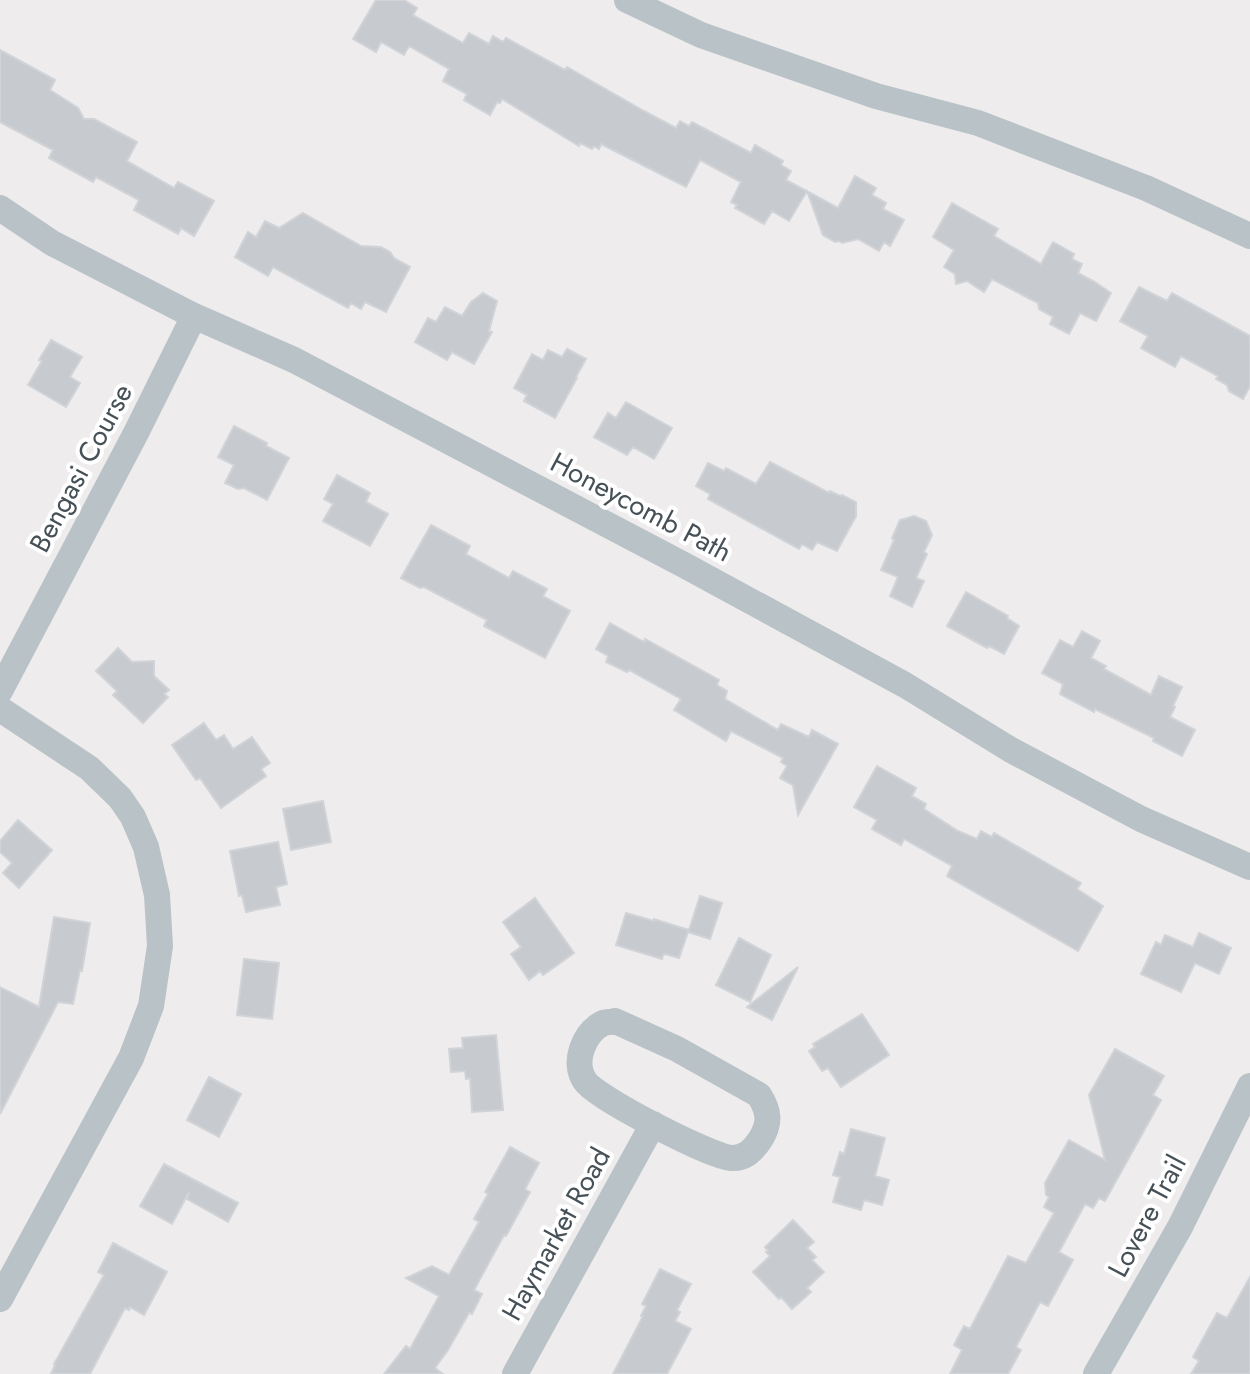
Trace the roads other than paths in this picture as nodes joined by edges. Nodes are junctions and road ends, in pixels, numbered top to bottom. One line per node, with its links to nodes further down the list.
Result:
1 (627, 0): 3 (street)
2 (0, 208): 4 (street, Honeycomb Path)
3 (1250, 236)
4 (194, 316): 5 (street, Bengasi Course); 7 (street, Honeycomb Path)
5 (0, 691)
6 (0, 709): 10 (street)
7 (1250, 867)
8 (1250, 1086): 12 (street, Lovere Trail)
9 (653, 1124): 9 (street); 11 (street, Haymarket Road)
10 (0, 1299)
11 (515, 1374)
12 (1096, 1374)

